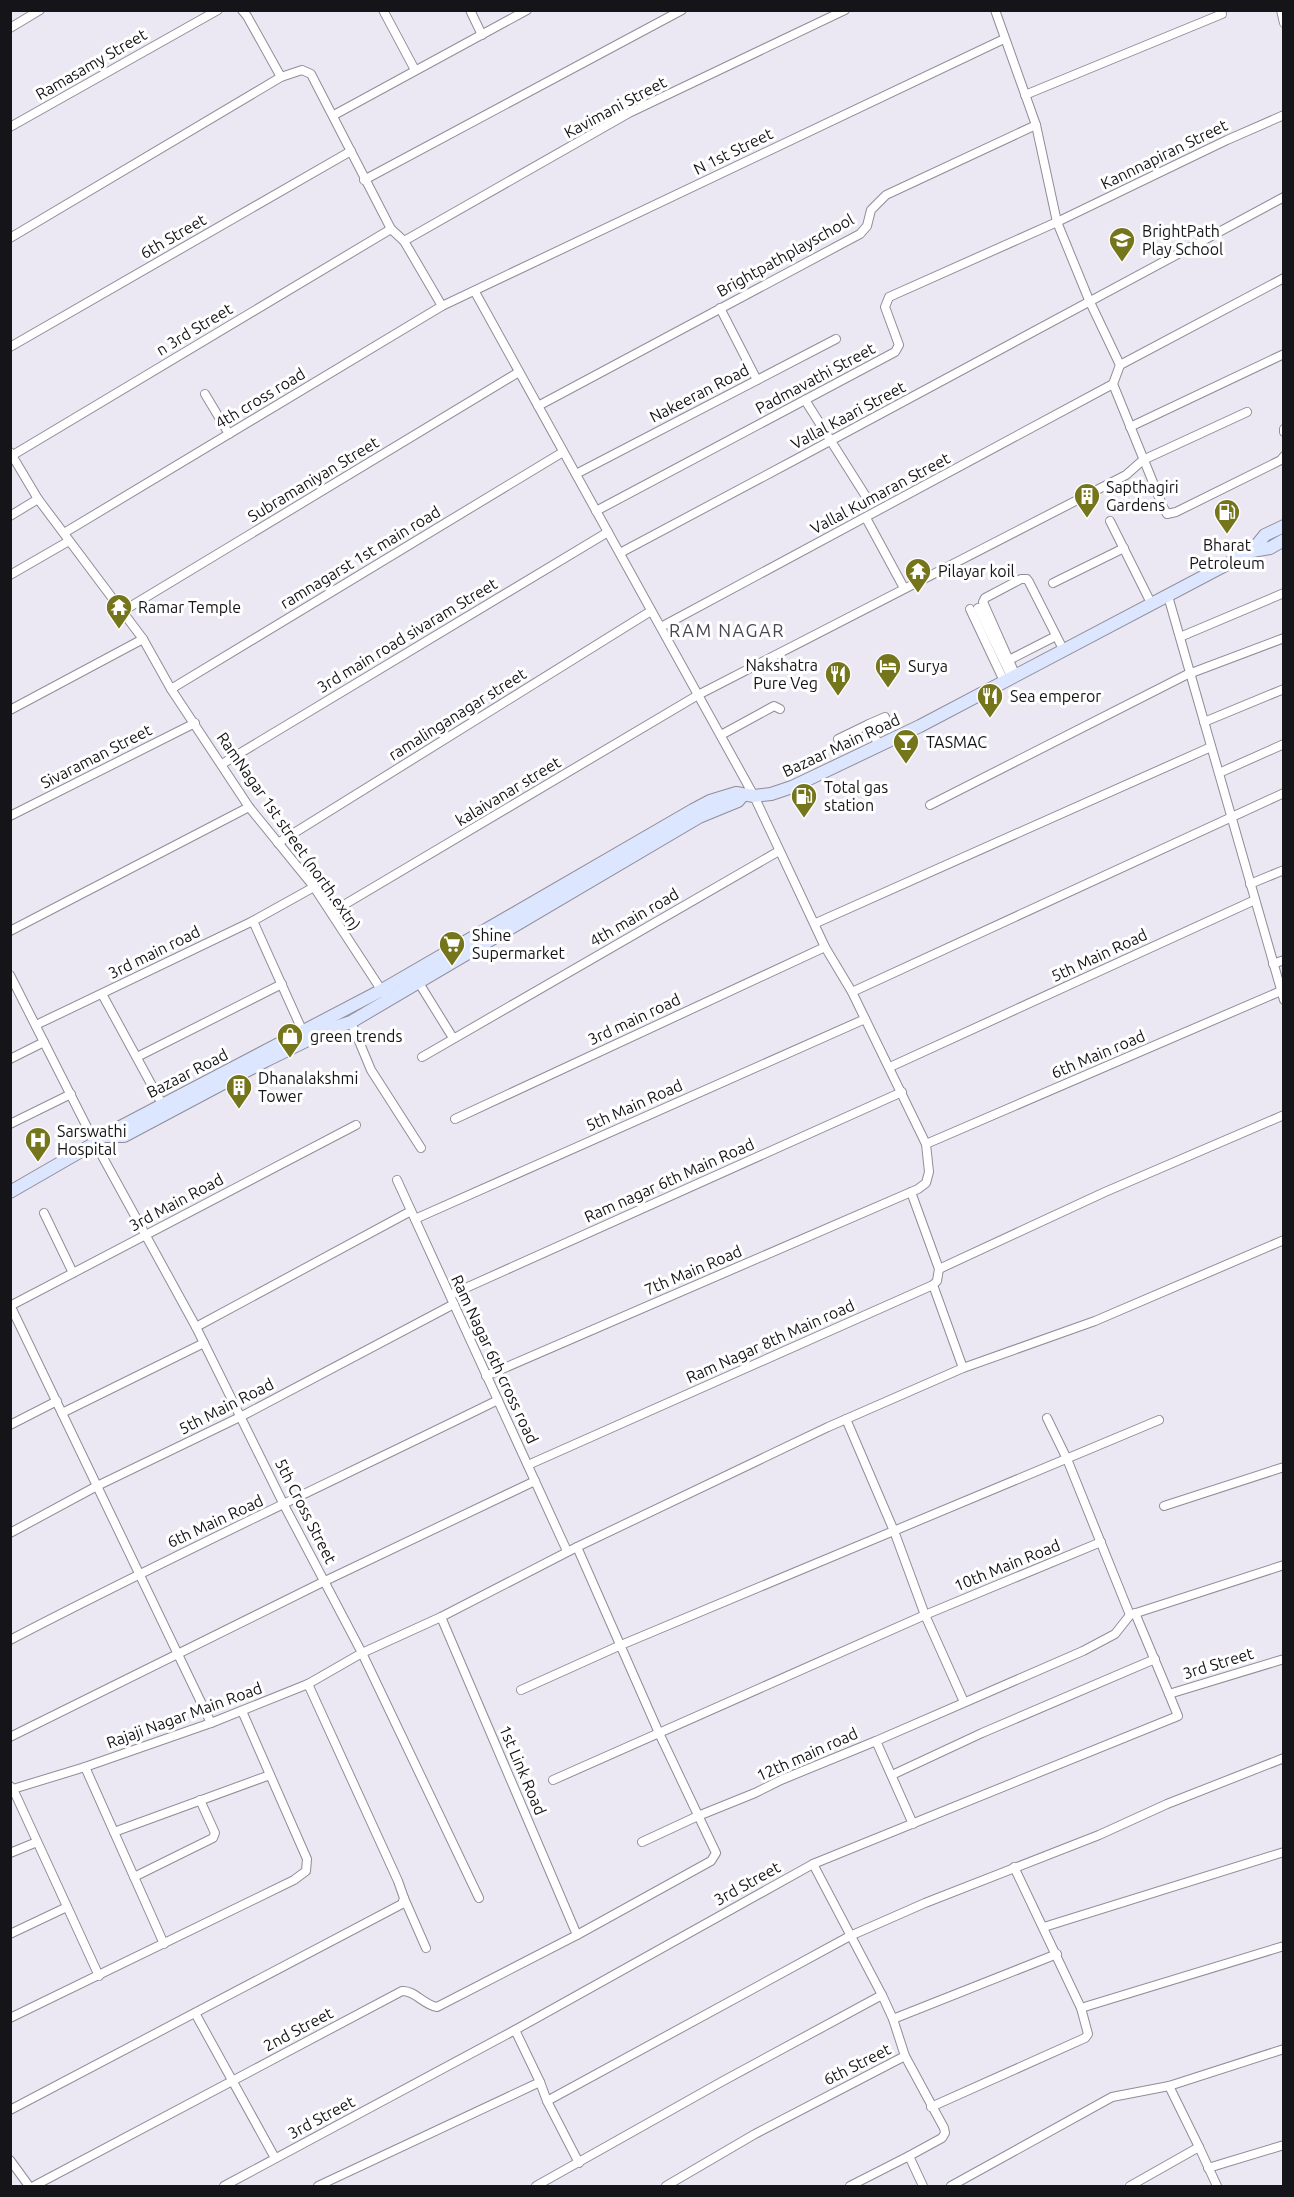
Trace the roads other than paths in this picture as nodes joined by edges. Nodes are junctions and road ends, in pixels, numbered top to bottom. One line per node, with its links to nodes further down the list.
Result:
1 (40, 10): 13 (street)
2 (218, 10): 22 (street, Ramasamy Street)
3 (242, 10): 17 (street)
4 (382, 10): 16 (street)
5 (470, 10): 14 (street)
6 (527, 10): 14 (street)
7 (682, 10): 24 (street)
8 (845, 10): 29 (street, Kavimani Street)
9 (1281, 10): 12 (street)
10 (997, 11): 15 (street)
11 (1222, 14): 18 (street)
12 (1284, 22)
13 (10, 28)
14 (482, 35): 16 (street)
15 (1004, 39): 18 (street); 31 (street, N 1st Street)
16 (415, 70): 19 (street)
17 (281, 77): 19 (street); 28 (street)
18 (1025, 95): 21 (street)
19 (334, 115): 23 (street)
20 (1284, 115): 26 (street, Kannnapiran Street)
21 (1036, 125): 26 (street); 34 (street, Brightpathplayschool)
22 (10, 127)
23 (351, 151): 24 (street); 36 (street, 6th Street)
24 (364, 180): 27 (street)
25 (1284, 197): 32 (street, Vallal Kaari Street)
26 (1057, 222): 32 (street); 43 (street, Padmavathi Street)
27 (391, 230): 29 (street); 50 (street, n 3rd Street)
28 (10, 238)
29 (404, 241): 33 (street)
30 (1284, 278): 38 (street)
31 (475, 292): 33 (street, 4th cross road); 39 (street)
32 (1089, 300): 38 (street); 48 (street, Vallal Kaari Street)
33 (442, 306): 47 (street, 4th cross road)
34 (720, 308): 40 (street); 44 (street, Brightpathplayschool)
35 (836, 339): 40 (street, Nakeeran Road)
36 (10, 347)
37 (1284, 354): 46 (street)
38 (1120, 365): 41 (street)
39 (519, 372): 44 (street); 75 (street, Subramaniyan Street)
40 (756, 380): 53 (street, Nakeeran Road)
41 (1113, 384): 46 (street); 58 (street, Vallal Kumaran Street)
42 (206, 394): 47 (street)
43 (805, 400): 48 (street); 56 (street, Padmavathi Street)
44 (538, 406): 49 (street)
45 (1247, 412): 52 (street, kalaivanar street)
46 (1130, 427): 52 (street)
47 (229, 434): 62 (street, 4th cross road)
48 (832, 441): 54 (street); 66 (street, Vallal Kaari Street)
49 (563, 452): 53 (street); 85 (street, ramnagarst 1st main road)
50 (12, 453): 55 (street, RamNagar 1st street (north.extn))
51 (1284, 456): 52 (street)
52 (1143, 460): 69 (street, kalaivanar street)
53 (576, 474): 56 (street)
54 (865, 495)
55 (38, 499): 57 (street); 62 (street, RamNagar 1st street (north.extn))
56 (596, 511): 61 (street)
57 (10, 516)
58 (866, 518): 69 (street); 76 (street, Vallal Kumaran Street)
59 (1110, 521): 64 (street)
60 (1284, 526): 65 (main road)
61 (608, 532): 66 (street); 99 (street, 3rd main road sivaram Street)
62 (66, 537): 67 (street, 4th cross road); 75 (street, RamNagar 1st street (north.extn))
63 (1284, 540): 65 (main road, Bazaar Main Road)
64 (1124, 548): 68 (street); 72 (street)
65 (1251, 551): 71 (main road, Bazaar Main Road)
66 (620, 553): 74 (street)
67 (10, 575)
68 (1053, 583)
69 (904, 588): 87 (street, kalaivanar street)
70 (1284, 593): 78 (street)
71 (1168, 596): 72 (main road, Bazaar Main Road); 78 (street)
72 (1152, 605): 81 (main road, Bazaar Main Road)
73 (974, 609): 84 (street)
74 (651, 610): 76 (street); 107 (street, ramalinganagar street)
75 (123, 611): 80 (street, RamNagar 1st street (north.extn))
76 (661, 627): 87 (street)
77 (1056, 636): 81 (street); 82 (street); 82 (street)
78 (1180, 637): 83 (street)
79 (1284, 638): 83 (street)
80 (143, 639): 85 (street, RamNagar 1st street (north.extn)); 89 (street)
81 (1064, 651): 84 (main road, Bazaar Main Road)
82 (1009, 660): 84 (street)
83 (1190, 673): 91 (street); 103 (street)
84 (1011, 678): 97 (main road, Bazaar Main Road)
85 (171, 689): 92 (street, RamNagar 1st street (north.extn))
86 (1284, 689): 91 (street)
87 (698, 695): 94 (street); 113 (street, kalaivanar street)
88 (780, 709): 94 (street)
89 (10, 710)
90 (885, 717): 93 (street)
91 (1204, 722): 98 (street)
92 (195, 723): 99 (street, RamNagar 1st street (north.extn)); 105 (street, Sivaraman Street)
93 (869, 724): 95 (street); 97 (street)
94 (721, 735): 102 (street)
95 (838, 739)
96 (1284, 744): 100 (street)
97 (879, 746): 102 (main road, Bazaar Main Road)
98 (1211, 747): 100 (street); 115 (street)
99 (222, 764): 104 (street, RamNagar 1st street (north.extn))
100 (1219, 773): 106 (street)
101 (1284, 793): 106 (street)
102 (749, 795): 108 (street); 121 (main road); 126 (main road, Bazaar Main Road)
103 (930, 805)
104 (249, 807): 107 (street, RamNagar 1st street (north.extn)); 116 (street)
105 (10, 816)
106 (1231, 817): 110 (street); 124 (street)
107 (278, 843): 111 (street, RamNagar 1st street (north.extn))
108 (779, 851): 115 (street); 132 (street, 4th main road)
109 (1284, 870): 110 (street)
110 (1250, 884): 112 (street)
111 (314, 887): 113 (street, RamNagar 1st street (north.extn)); 114 (street, 3rd main road)
112 (1255, 900): 119 (street); 137 (street, 5th Main Road)
113 (332, 912): 126 (street, RamNagar 1st street (north.extn))
114 (253, 921): 122 (street); 125 (street, 3rd main road)
115 (816, 923): 117 (street)
116 (10, 931)
117 (825, 947): 124 (street); 142 (street, 3rd main road)
118 (1284, 960): 119 (street)
119 (1273, 964): 123 (street)
120 (10, 975): 130 (street, 5th Cross Street)
121 (419, 983): 126 (main road); 132 (street)
122 (282, 984): 131 (street); 135 (street)
123 (1281, 991): 127 (street); 146 (street, 6th Main road)
124 (852, 992): 128 (street)
125 (102, 994): 130 (street, 3rd main road); 135 (street)
126 (386, 995): 129 (main road); 131 (main road, Bazaar Road)
127 (1284, 1000)
128 (865, 1019): 137 (street); 152 (street, 5th Main Road)
129 (351, 1022): 145 (main road); 147 (street)
130 (36, 1025): 133 (street, 5th Cross Street)
131 (303, 1032): 140 (main road, Bazaar Road)
132 (453, 1038): 134 (street, 4th main road)
133 (44, 1042): 136 (street); 139 (street, 5th Cross Street)
134 (422, 1056)
135 (137, 1057): 140 (street)
136 (10, 1059)
137 (890, 1067): 138 (street)
138 (902, 1092): 146 (street); 158 (street, Ram nagar 6th Main Road)
139 (71, 1094): 143 (street); 145 (street, 5th Cross Street)
140 (162, 1104): 145 (main road, Bazaar Road)
141 (1284, 1114): 155 (street)
142 (455, 1119)
143 (10, 1124)
144 (356, 1125): 153 (street, 3rd Main Road)
145 (99, 1139): 149 (main road, Bazaar Road); 153 (street, 5th Cross Street)
146 (926, 1144): 150 (street)
147 (421, 1148)
148 (397, 1180): 152 (street, Ram Nagar 6th cross road)
149 (10, 1192)
150 (911, 1192): 155 (street); 164 (street, 7th Main Road)
151 (44, 1213): 156 (street)
152 (413, 1215): 158 (street, Ram Nagar 6th cross road); 161 (street, 5th Main Road)
153 (145, 1236): 156 (street, 3rd Main Road); 161 (street, 5th Cross Street)
154 (1284, 1240): 163 (street, Rajaji Nagar Main Road)
155 (939, 1269): 157 (street)
156 (73, 1273): 160 (street, 3rd Main Road)
157 (933, 1286): 163 (street); 174 (street, Ram Nagar 8th Main road)
158 (450, 1295): 159 (street, Ram Nagar 6th cross road)
159 (454, 1304): 164 (street, Ram Nagar 6th cross road); 168 (street, 5th Main Road)
160 (11, 1305): 166 (street)
161 (196, 1327): 162 (street, 5th Cross Street)
162 (204, 1343): 167 (street); 168 (street, 5th Cross Street)
163 (963, 1368): 170 (street, Rajaji Nagar Main Road)
164 (486, 1376): 165 (street, Ram Nagar 6th cross road)
165 (498, 1400): 174 (street, Ram Nagar 6th cross road); 178 (street, 6th Main Road)
166 (57, 1401): 167 (street); 172 (street)
167 (62, 1413): 177 (street)
168 (242, 1416): 177 (street, 5th Main Road); 178 (street, 5th Cross Street)
169 (1047, 1418): 173 (street)
170 (846, 1419): 180 (street); 183 (street, Rajaji Nagar Main Road)
171 (1159, 1420): 173 (street)
172 (10, 1425)
173 (1067, 1459): 180 (street); 182 (street)
174 (528, 1465): 176 (street, Ram Nagar 6th cross road)
175 (1284, 1467): 179 (street)
176 (535, 1481): 184 (street, Ram Nagar 6th cross road); 187 (street)
177 (97, 1486): 181 (street, 5th Main Road); 186 (street)
178 (284, 1505): 186 (street, 6th Main Road); 187 (street, 5th Cross Street)
179 (1164, 1506)
180 (894, 1531): 189 (street); 192 (street)
181 (10, 1533)
182 (1101, 1542): 188 (street); 189 (street, 10th Main Road)
183 (577, 1547): 184 (street, Rajaji Nagar Main Road); 192 (street)
184 (567, 1551): 190 (street, Rajaji Nagar Main Road)
185 (1284, 1565): 188 (street)
186 (139, 1573): 191 (street, 6th Main Road); 194 (street)
187 (325, 1581): 193 (street, 5th Cross Street); 194 (street)
188 (1132, 1614): 195 (street); 200 (street)
189 (925, 1615): 200 (street); 203 (street, 10th Main Road)
190 (441, 1617): 193 (street, Rajaji Nagar Main Road); 228 (street, 1st Link Road)
191 (10, 1640)
192 (621, 1645): 198 (street); 203 (street)
193 (362, 1653): 197 (street, Rajaji Nagar Main Road); 224 (street, 5th Cross Street)
194 (177, 1654): 202 (street); 204 (street)
195 (1155, 1659): 199 (street); 209 (street)
196 (1284, 1659): 199 (street, 3rd Street)
197 (308, 1684): 201 (street, Rajaji Nagar Main Road); 223 (street)
198 (521, 1690)
199 (1169, 1694): 214 (street, 3rd Street)
200 (964, 1702): 205 (street)
201 (242, 1711): 202 (street, Rajaji Nagar Main Road); 208 (street)
202 (211, 1723): 207 (street, Rajaji Nagar Main Road)
203 (659, 1733): 210 (street, 10th Main Road); 213 (street)
204 (10, 1737)
205 (876, 1741): 209 (street, 12th main road); 213 (street, 12th main road)
206 (1284, 1758): 221 (street)
207 (85, 1767): 211 (street, Rajaji Nagar Main Road); 215 (street)
208 (270, 1775): 212 (street); 230 (street)
209 (892, 1775): 214 (street, 12th main road)
210 (553, 1780)
211 (12, 1788): 216 (street)
212 (200, 1800): 215 (street); 222 (street)
213 (698, 1816): 217 (street, 12th main road); 228 (street)
214 (913, 1824): 220 (street, 3rd Street)
215 (114, 1832): 222 (street)
216 (37, 1842): 219 (street); 225 (street)
217 (642, 1842)
218 (1284, 1851): 226 (street)
219 (10, 1852)
220 (813, 1864): 229 (street); 240 (street, 3rd Street)
221 (1014, 1867): 226 (street); 229 (street)
222 (134, 1877): 230 (street)
223 (404, 1898): 232 (street); 237 (street)
224 (479, 1898)
225 (67, 1907): 227 (street); 234 (street)
226 (1044, 1927): 233 (street)
227 (10, 1934)
228 (577, 1935): 243 (street, 2nd Street)
229 (850, 1936): 235 (street); 246 (street)
230 (164, 1944): 234 (street)
231 (1284, 1946): 236 (street)
232 (426, 1948)
233 (1057, 1954): 236 (street); 239 (street, 6th Street)
234 (99, 1976): 238 (street)
235 (882, 1995): 239 (street); 254 (street)
236 (1081, 2007): 247 (street)
237 (195, 2013): 243 (street); 248 (street)
238 (10, 2018)
239 (893, 2019): 242 (street, 6th Street)
240 (515, 2030): 244 (street); 252 (street, 3rd Street)
241 (1284, 2049): 245 (street)
242 (905, 2056): 247 (street); 261 (street, 6th Street)
243 (232, 2080): 252 (street); 257 (street, 2nd Street)
244 (540, 2082): 246 (street); 259 (street)
245 (1169, 2086): 250 (street); 264 (street)
246 (547, 2102): 254 (street)
247 (931, 2107): 251 (street)
248 (10, 2110)
249 (1284, 2145): 255 (street)
250 (1199, 2147): 255 (street); 265 (street)
251 (909, 2156): 262 (street); 263 (street)
252 (275, 2158): 258 (street, 3rd Street)
253 (10, 2160): 256 (street)
254 (579, 2163): 260 (street)
255 (1208, 2168): 266 (street)
256 (29, 2187)
257 (34, 2187)
258 (224, 2187)
259 (318, 2187)
260 (536, 2187)
261 (666, 2187)
262 (850, 2187)
263 (923, 2187)
264 (951, 2187)
265 (1130, 2187)
266 (1217, 2187)

